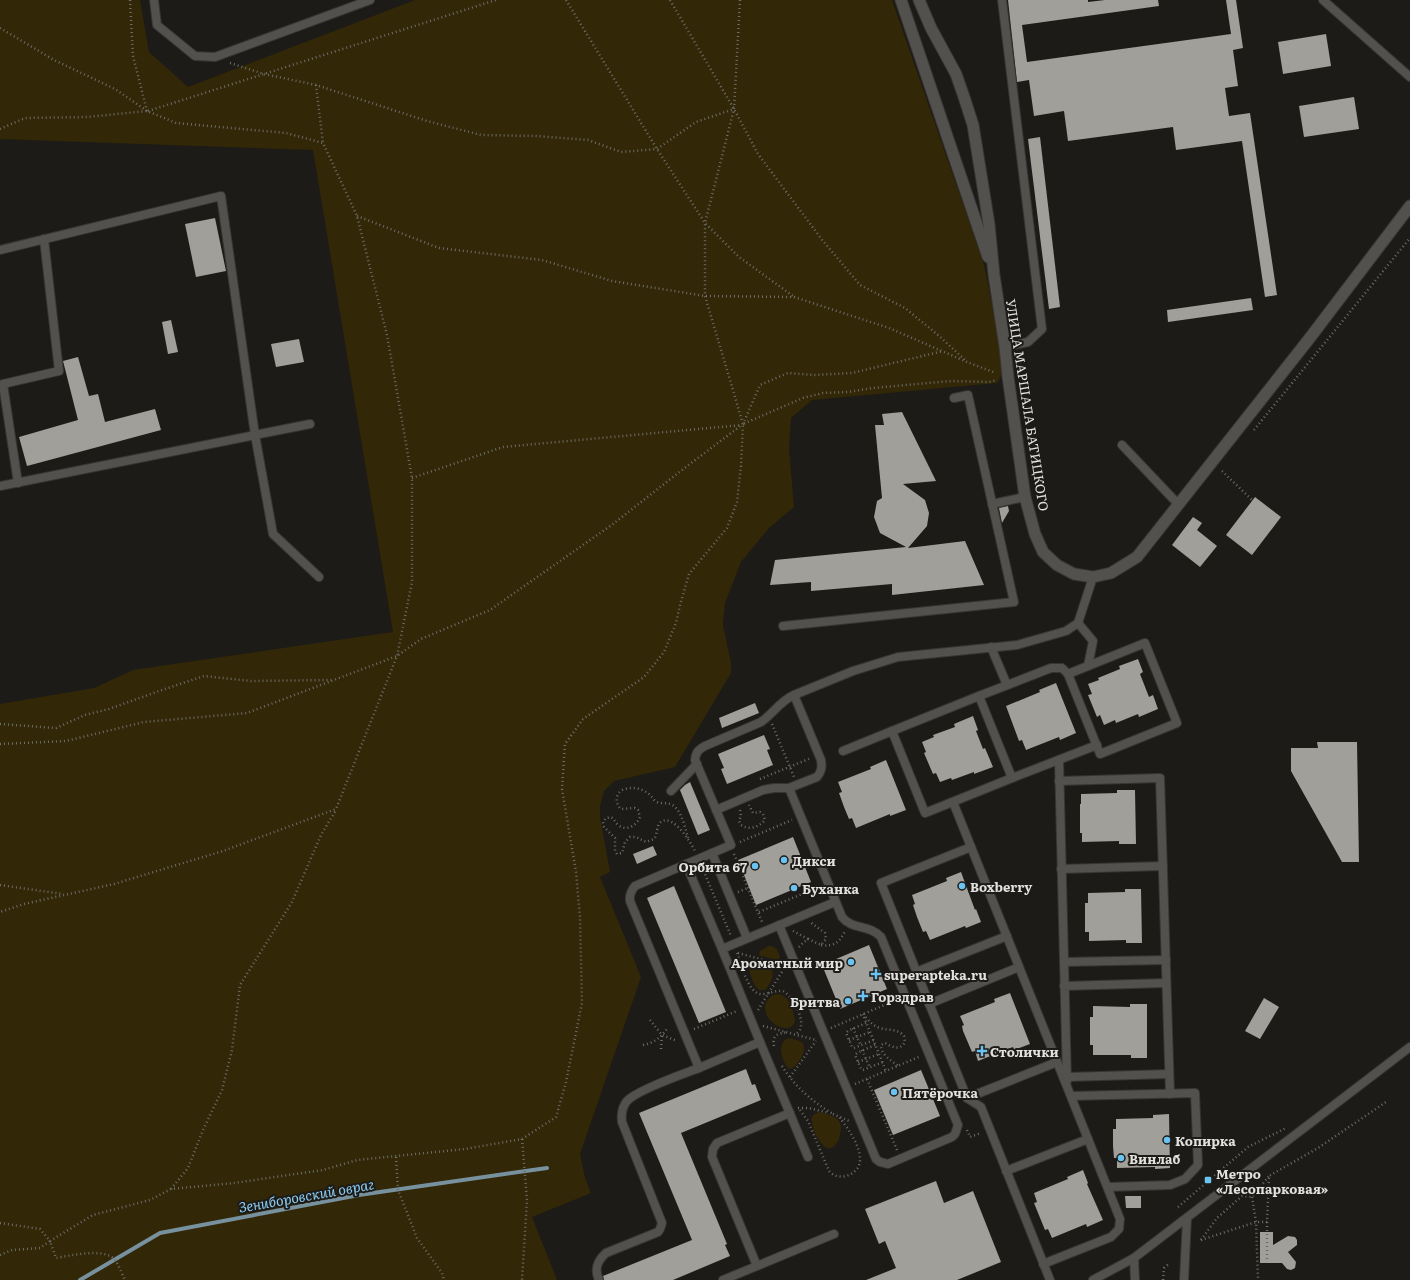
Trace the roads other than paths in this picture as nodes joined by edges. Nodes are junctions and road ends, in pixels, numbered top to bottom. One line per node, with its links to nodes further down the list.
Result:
1 (154, 0): 2 (lane)
2 (370, 0)
3 (901, 0): 11 (street, УЛИЦА МАРШАЛА БАТИЦКОГО)
4 (919, 0): 11 (street, УЛИЦА МАРШАЛА БАТИЦКОГО)
5 (1002, 0): 12 (lane)
6 (1323, 0): 7 (lane)
7 (1410, 77)
8 (1410, 206): 21 (street)
9 (44, 239): 10 (lane); 15 (lane); 17 (lane)
10 (0, 250)
11 (994, 275): 12 (street, УЛИЦА МАРШАЛА БАТИЦКОГО)
12 (1005, 347): 19 (street, УЛИЦА МАРШАЛА БАТИЦКОГО)
13 (954, 398): 20 (lane)
14 (310, 424): 15 (lane)
15 (255, 435): 17 (lane); 22 (lane)
16 (1122, 445): 21 (lane)
17 (18, 483): 18 (lane)
18 (0, 486)
19 (1025, 497): 20 (lane); 23 (street, УЛИЦА МАРШАЛА БАТИЦКОГО)
20 (992, 504): 25 (lane)
21 (1178, 504): 23 (street)
22 (319, 577)
23 (1093, 577): 24 (lane)
24 (1078, 623): 26 (lane); 27 (lane)
25 (783, 626)
26 (991, 647): 29 (lane); 30 (lane)
27 (1088, 666): 28 (lane); 33 (lane)
28 (1068, 674): 29 (lane); 33 (lane)
29 (1007, 686): 31 (lane)
30 (794, 696): 36 (lane); 39 (lane)
31 (979, 696): 32 (lane); 37 (lane)
32 (892, 731): 34 (lane); 41 (lane)
33 (1097, 745): 35 (lane)
34 (843, 751)
35 (1059, 760): 37 (lane); 38 (lane)
36 (697, 764): 40 (lane); 42 (lane)
37 (1012, 778): 41 (lane)
38 (1059, 781): 46 (lane); 47 (lane)
39 (788, 788): 42 (lane); 48 (lane)
40 (670, 791)
41 (953, 802): 43 (lane)
42 (716, 810): 44 (lane)
43 (971, 847): 50 (lane); 56 (lane)
44 (712, 853): 45 (lane); 51 (lane)
45 (686, 864): 52 (lane); 63 (lane)
46 (1163, 866): 47 (lane); 53 (lane)
47 (1062, 869): 54 (lane)
48 (835, 902): 49 (lane); 49 (lane)
49 (779, 925): 51 (lane)
50 (1007, 936): 55 (lane); 56 (lane)
51 (747, 938): 52 (lane)
52 (722, 949): 60 (lane)
53 (1166, 960): 54 (lane); 57 (lane)
54 (1064, 962): 58 (lane)
55 (1019, 967): 59 (lane); 62 (lane)
56 (916, 972): 59 (lane)
57 (1166, 983): 58 (lane); 64 (lane)
58 (1064, 986): 65 (lane)
59 (929, 1004): 69 (lane)
60 (760, 1042): 63 (lane); 70 (lane)
61 (1410, 1047): 75 (lane)
62 (1057, 1062): 66 (lane); 69 (lane)
63 (699, 1068): 80 (lane)
64 (1169, 1074): 65 (lane); 67 (lane)
65 (1067, 1077): 66 (lane)
66 (1067, 1087): 68 (lane)
67 (1170, 1094): 68 (lane); 74 (lane)
68 (1071, 1096): 71 (lane)
69 (967, 1098): 73 (lane)
70 (788, 1110): 72 (lane); 79 (lane)
71 (1088, 1139): 73 (lane); 74 (lane)
72 (808, 1157)
73 (1006, 1171): 78 (lane)
74 (1108, 1188): 78 (lane)
75 (1187, 1218): 77 (lane); 85 (lane)
76 (834, 1234): 79 (lane)
77 (1134, 1258): 83 (lane); 84 (lane)
78 (1044, 1264): 82 (lane)
79 (757, 1266): 81 (lane)
80 (599, 1280)
81 (723, 1280)
82 (1050, 1280)
83 (1093, 1280)
84 (1135, 1280)
85 (1184, 1280)

